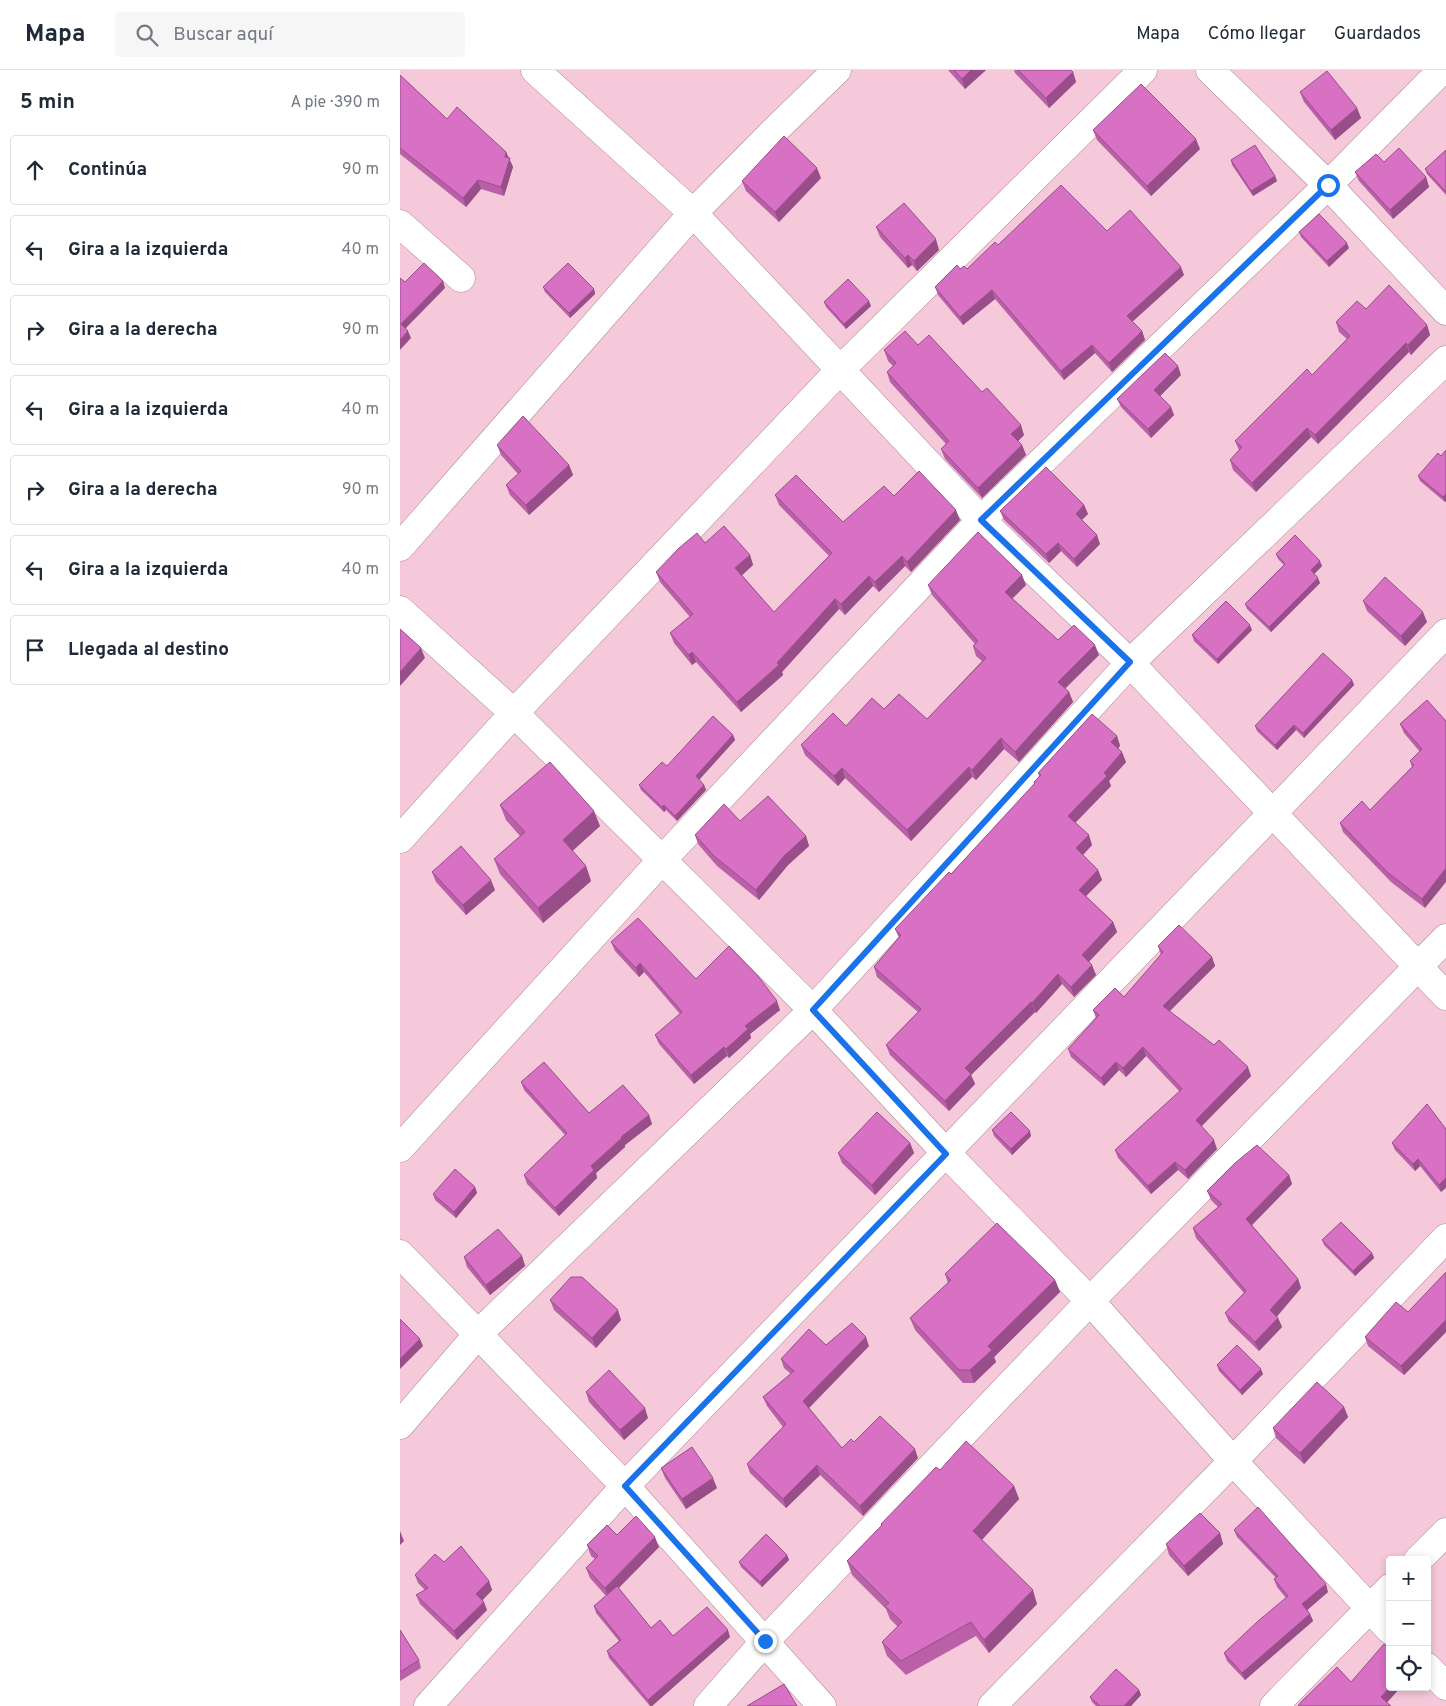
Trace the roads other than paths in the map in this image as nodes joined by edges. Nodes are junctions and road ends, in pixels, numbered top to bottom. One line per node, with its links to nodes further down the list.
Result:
1 (535, 70): 7 (street)
2 (837, 70): 7 (street)
3 (1143, 70): 12 (street)
4 (1210, 70): 6 (street)
5 (1442, 70): 6 (street)
6 (1328, 185): 10 (street); 13 (street)
7 (693, 213): 12 (street); 14 (street)
8 (400, 224): 9 (street)
9 (461, 278)
10 (1446, 311)
11 (1446, 360): 17 (street)
12 (840, 370): 13 (street); 18 (street)
13 (981, 520): 17 (street); 21 (street)
14 (400, 547)
15 (400, 610): 18 (street)
16 (1446, 633): 19 (street)
17 (1130, 662): 19 (street); 25 (street)
18 (514, 713): 20 (street); 21 (street)
19 (1274, 813): 23 (street); 27 (street)
20 (400, 838)
21 (661, 860): 25 (street); 26 (street)
22 (1446, 938): 23 (street)
23 (1418, 967): 24 (street); 30 (street)
24 (1446, 996)
25 (813, 1010): 27 (street); 31 (street)
26 (400, 1148)
27 (946, 1154): 30 (street); 34 (street)
28 (1446, 1238): 33 (street)
29 (400, 1254): 31 (street)
30 (1090, 1301): 33 (street); 40 (street)
31 (478, 1334): 32 (street); 34 (street)
32 (400, 1425)
33 (1233, 1461): 38 (street); 46 (street)
34 (625, 1486): 40 (street); 43 (street)
35 (1446, 1532): 36 (street)
36 (1422, 1556)
37 (1386, 1592): 38 (street)
38 (1369, 1609): 39 (street); 47 (street)
39 (1386, 1626)
40 (765, 1641): 44 (street); 45 (street)
41 (1431, 1671): 42 (street)
42 (1446, 1686)
43 (428, 1706)
44 (708, 1706)
45 (822, 1706)
46 (992, 1706)
47 (1274, 1706)

